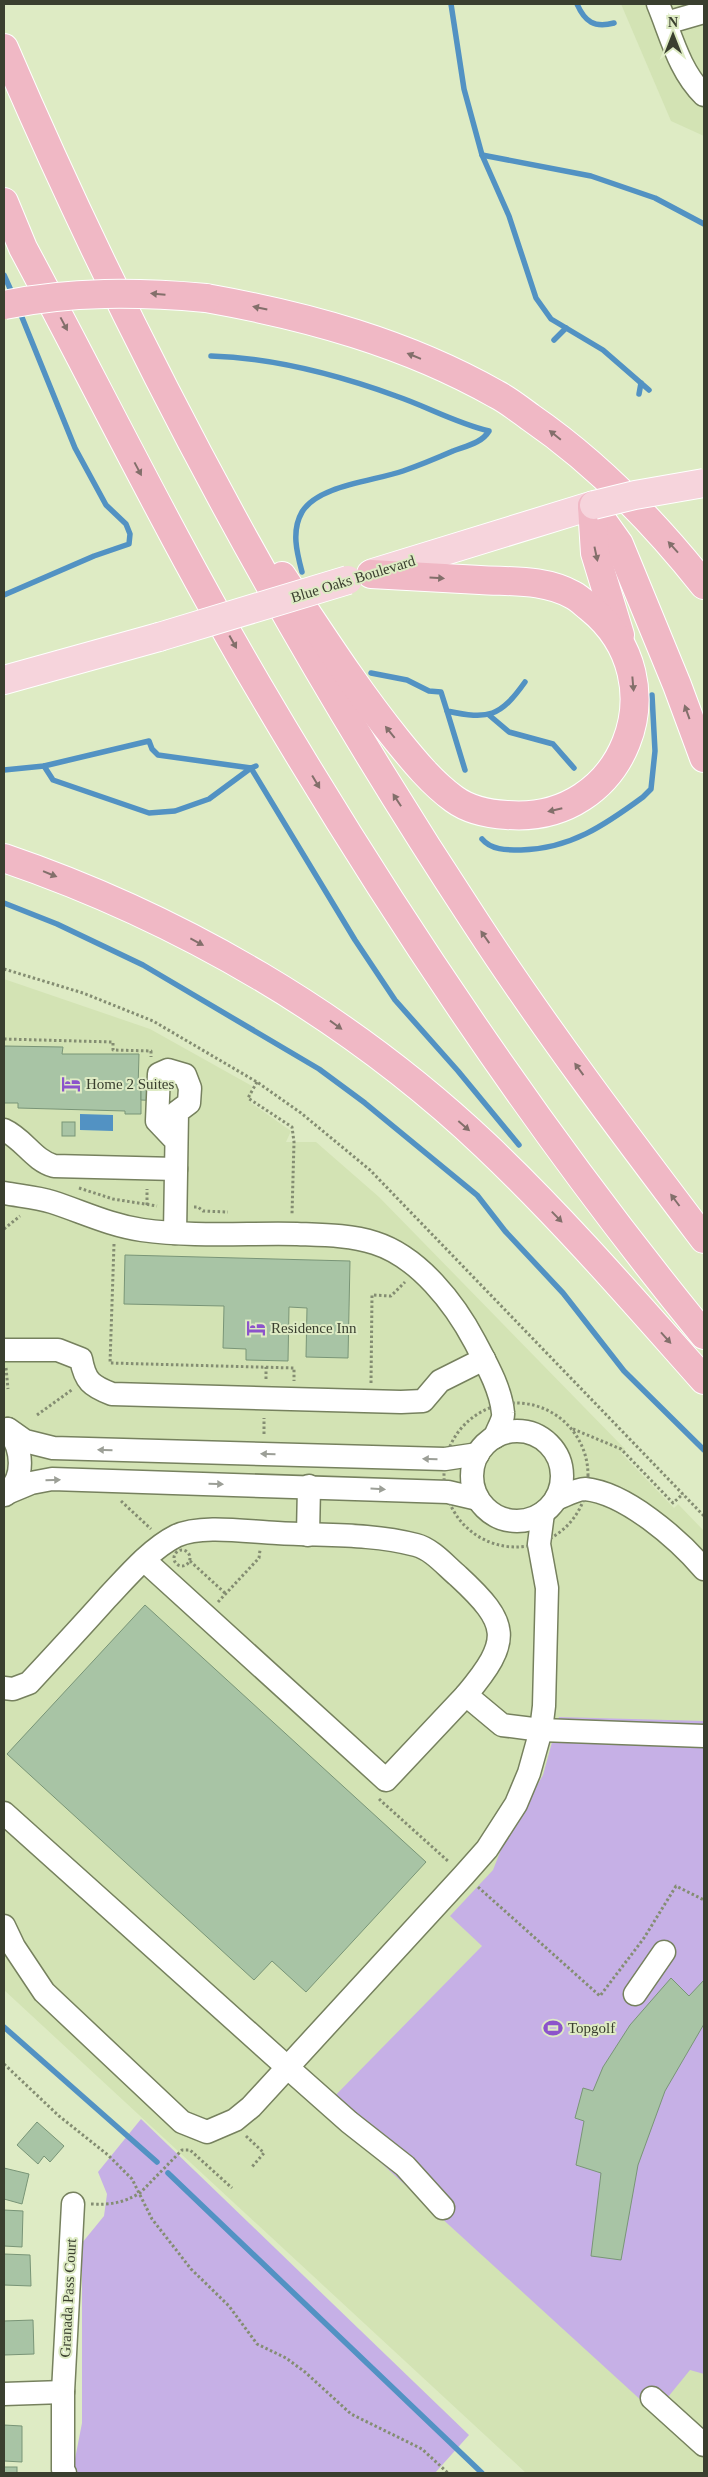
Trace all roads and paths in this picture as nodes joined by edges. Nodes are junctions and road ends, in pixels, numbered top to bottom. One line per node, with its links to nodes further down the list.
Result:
1 (704, 12): 2 (street)
2 (662, 14): 4 (street)
3 (4, 48): 9 (highway)
4 (704, 95)
5 (4, 202): 7 (highway)
6 (4, 215): 7 (highway)
7 (23, 248): 35 (highway, one-way to 35)
8 (4, 305): 13 (highway, one-way to 8, bridge)
9 (192, 444): 14 (highway, one-way to 9); 30 (highway, one-way to 9)
10 (704, 483): 11 (main road, Blue Oaks Boulevard, bridge)
11 (593, 506): 12 (main road, Blue Oaks Boulevard); 14 (highway, one-way to 14); 16 (highway, one-way to 11)
12 (360, 577): 14 (highway, one-way to 14); 15 (main road, Blue Oaks Boulevard, bridge)
13 (704, 585)
14 (625, 648)
15 (4, 680)
16 (704, 758)
17 (4, 858): 39 (highway, one-way to 39)
18 (4, 969): 21 (path)
19 (4, 1039): 20 (path)
20 (151, 1061)
21 (257, 1082): 29 (path); 55 (path)
22 (4, 1130): 24 (street)
23 (176, 1140): 25 (street)
24 (148, 1168): 25 (street); 27 (path)
25 (176, 1169): 28 (street)
26 (4, 1193): 28 (street)
27 (147, 1205)
28 (175, 1233): 29 (street)
29 (291, 1234): 37 (street)
30 (704, 1239)
31 (114, 1240): 38 (path)
32 (398, 1276): 33 (path)
33 (405, 1281): 34 (path); 41 (path)
34 (411, 1288)
35 (704, 1335)
36 (4, 1350): 42 (street)
37 (484, 1359): 42 (street); 43 (street)
38 (266, 1368): 40 (path); 42 (path)
39 (704, 1380)
40 (303, 1383)
41 (370, 1386)
42 (265, 1396): 48 (path)
43 (493, 1407): 45 (path); 46 (street); 47 (street); 50 (path)
44 (6, 1428): 48 (street, one-way to 44); 56 (street)
45 (572, 1428): 53 (path); 55 (path)
46 (529, 1433): 47 (street); 51 (street)
47 (495, 1437): 49 (street)
48 (263, 1454): 50 (street, one-way to 48)
49 (478, 1454): 50 (street); 58 (street)
50 (445, 1459): 54 (path)
51 (561, 1465): 53 (street); 59 (street)
52 (309, 1486): 54 (street, one-way to 54); 56 (street, one-way to 52); 63 (street)
53 (586, 1490): 59 (street); 64 (path); 68 (street)
54 (445, 1492): 58 (street); 64 (path)
55 (682, 1494): 60 (path)
56 (6, 1495)
57 (119, 1499): 65 (path)
58 (478, 1499): 61 (street)
59 (550, 1506): 61 (street); 64 (street)
60 (704, 1516)
61 (517, 1521): 64 (street)
62 (260, 1533): 63 (street); 65 (street); 69 (path)
63 (308, 1535): 72 (street)
64 (539, 1544): 73 (street)
65 (171, 1548): 66 (street); 67 (path); 67 (path)
66 (144, 1560): 70 (street); 71 (street)
67 (190, 1561): 69 (path)
68 (704, 1569)
69 (226, 1594): 70 (path)
70 (206, 1616): 72 (street)
71 (4, 1688)
72 (466, 1695): 73 (street)
73 (542, 1730): 74 (street); 77 (street)
74 (704, 1736)
75 (374, 1795): 77 (path)
76 (4, 1813): 83 (street)
77 (464, 1875): 78 (path); 83 (street)
78 (704, 1900)
79 (4, 1926): 83 (street)
80 (664, 1952): 81 (street)
81 (635, 1994)
82 (4, 2064): 87 (path)
83 (287, 2067): 89 (street)
84 (242, 2133): 85 (path)
85 (251, 2168)
86 (232, 2188): 87 (path)
87 (140, 2193): 88 (path); 95 (path)
88 (73, 2204): 90 (street, Granada Pass Court)
89 (443, 2208)
90 (62, 2392): 91 (street); 94 (street, Granada Pass Court)
91 (4, 2394)
92 (652, 2398): 93 (street)
93 (704, 2446)
94 (65, 2473)
95 (448, 2473)

